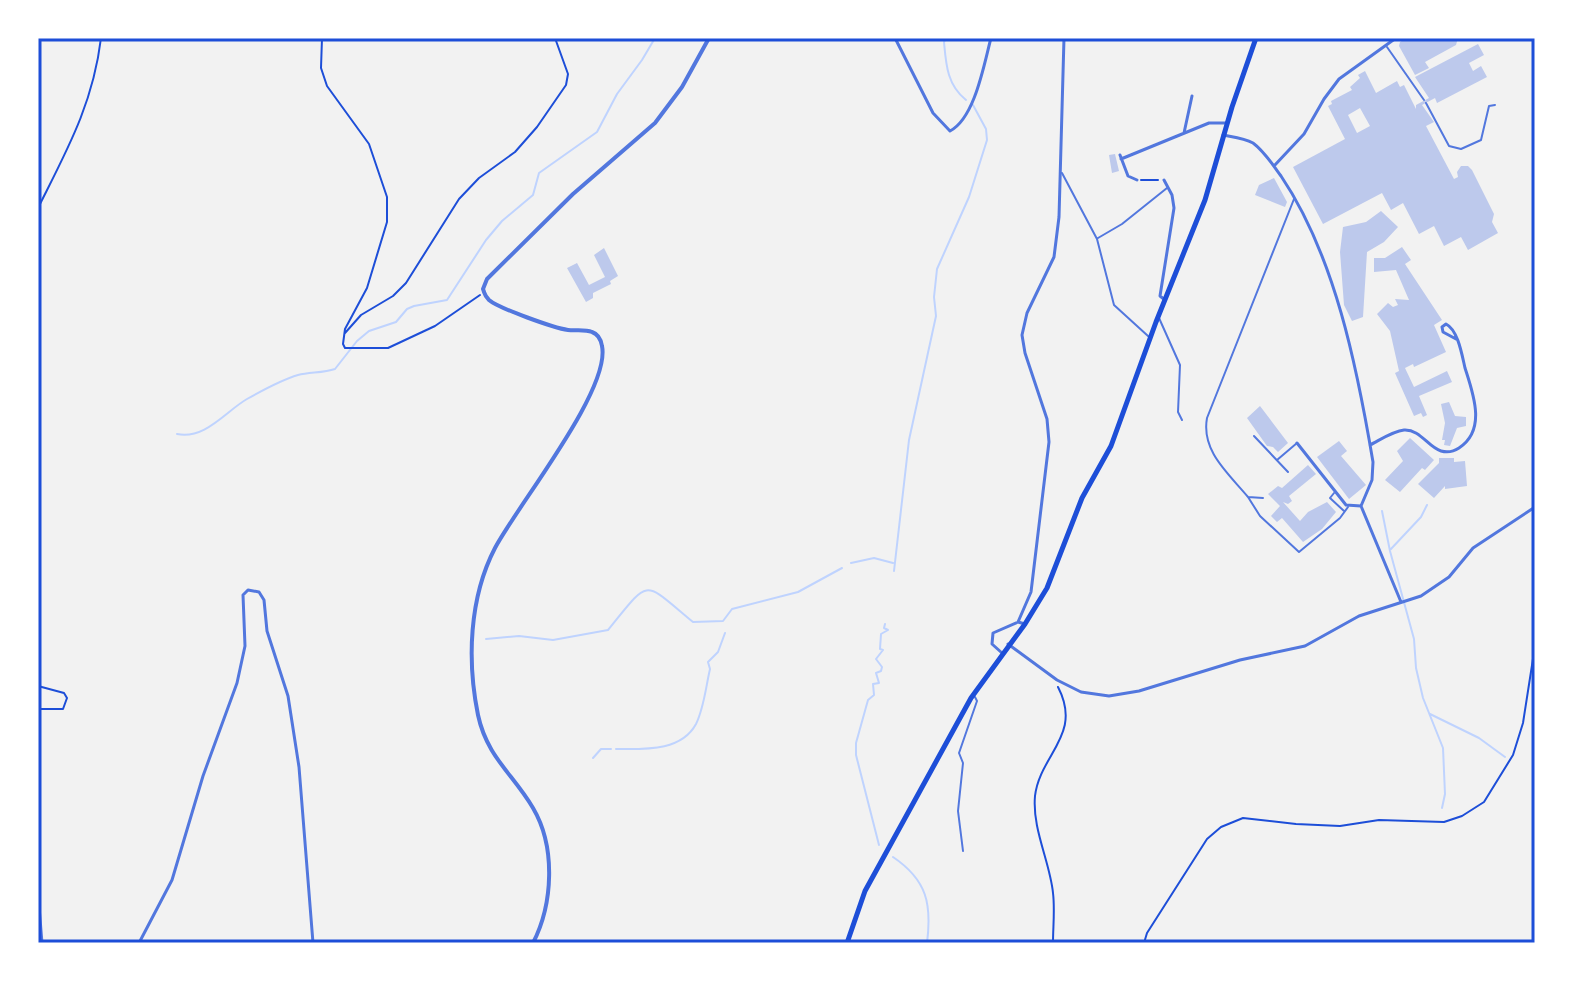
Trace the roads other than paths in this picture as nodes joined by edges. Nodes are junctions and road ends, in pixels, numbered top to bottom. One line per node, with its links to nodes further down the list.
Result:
1 (709, 38): 47 (street)
2 (895, 38): 3 (street)
3 (991, 38)
4 (1064, 38): 14 (street)
5 (1256, 38): 10 (main road)
6 (1396, 38): 7 (street)
7 (1387, 46): 9 (lane); 13 (street)
8 (1192, 96): 11 (street)
9 (1495, 105)
10 (1227, 123): 11 (street); 12 (main road)
11 (1184, 133): 15 (street)
12 (1223, 135): 13 (street); 20 (main road)
13 (1274, 166): 18 (street)
14 (1060, 168): 19 (lane); 38 (street)
15 (1137, 180)
16 (1164, 180): 17 (street)
17 (1168, 187): 19 (lane); 20 (street)
18 (1295, 198): 27 (street); 31 (lane)
19 (1097, 239): 22 (lane)
20 (1165, 300): 21 (main road)
21 (1159, 317): 22 (main road); 24 (lane)
22 (1151, 338): 38 (main road)
23 (1456, 339): 27 (street)
24 (1182, 420)
25 (1254, 436): 28 (lane)
26 (1297, 443): 28 (lane); 30 (street)
27 (1370, 445): 33 (street)
28 (1277, 460): 29 (lane)
29 (1288, 472)
30 (1335, 492): 34 (street); 36 (lane)
31 (1248, 497): 32 (lane); 36 (lane)
32 (1263, 498)
33 (1361, 506): 34 (street); 37 (street)
34 (1348, 507): 36 (lane)
35 (1535, 507): 37 (street)
36 (1344, 511)
37 (1404, 601): 39 (street)
38 (1021, 623): 39 (main road); 40 (street)
39 (1008, 644): 40 (main road)
40 (1002, 653): 41 (main road)
41 (974, 694): 42 (lane); 48 (main road)
42 (963, 851)
43 (38, 894): 44 (street)
44 (42, 943)
45 (139, 943): 46 (street)
46 (313, 943)
47 (533, 943)
48 (847, 943)

